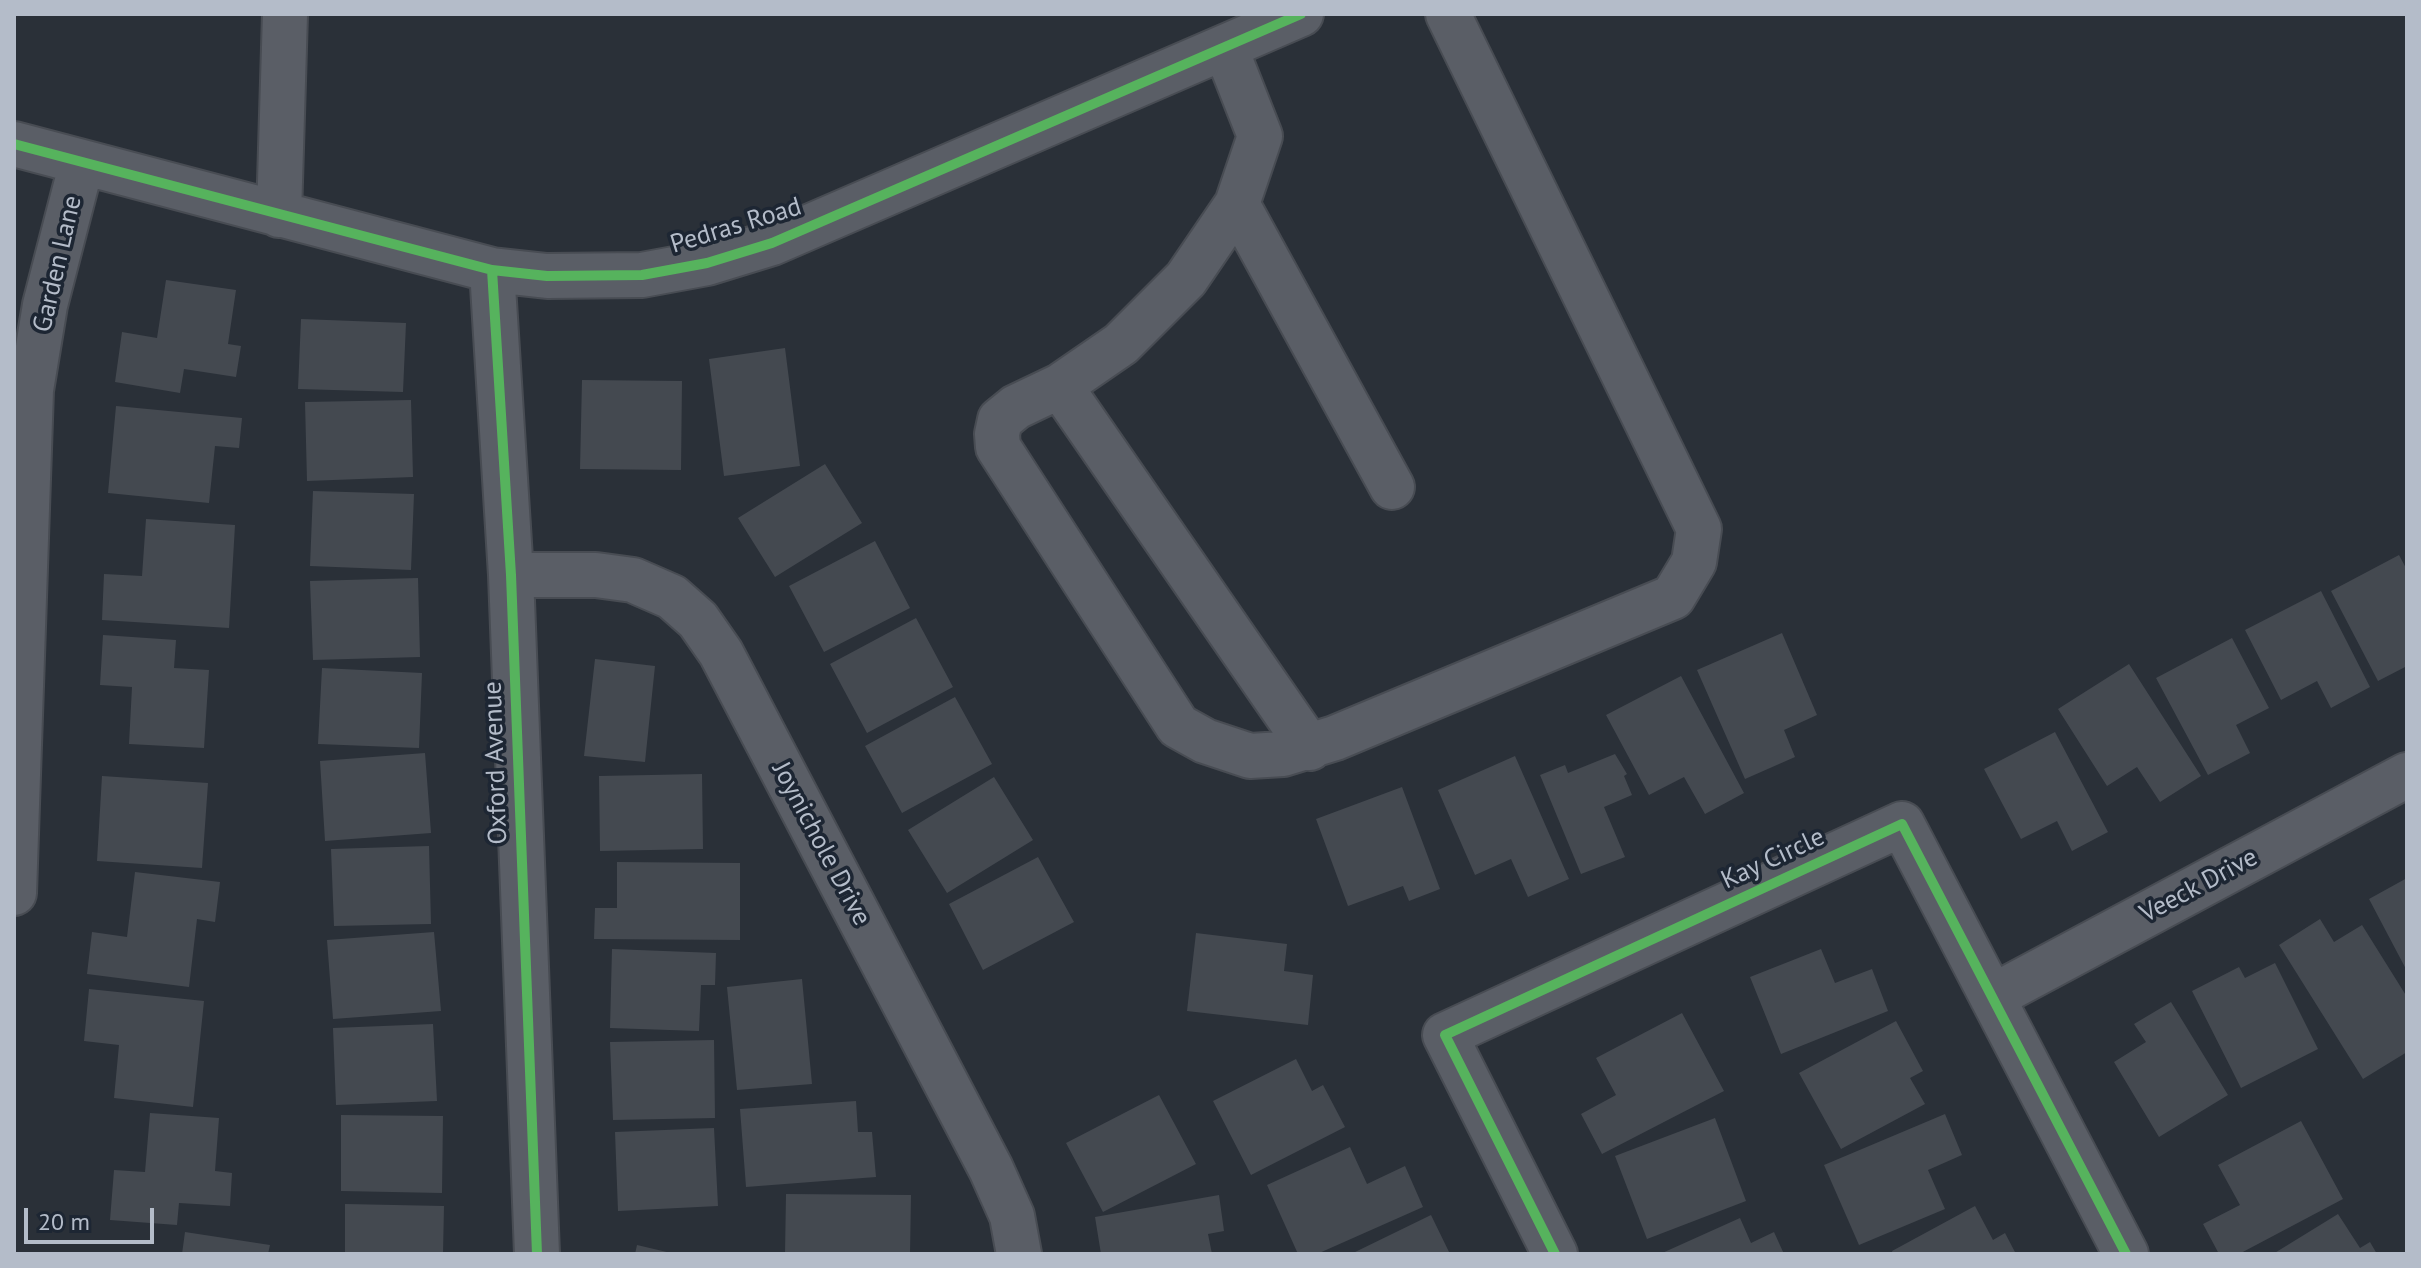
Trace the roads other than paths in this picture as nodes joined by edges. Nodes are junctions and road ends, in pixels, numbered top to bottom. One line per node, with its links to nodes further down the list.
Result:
1 (285, 14): 8 (street)
2 (1301, 14): 4 (street, Pedras Road)
3 (1452, 23): 13 (street)
4 (1225, 47): 7 (street); 9 (street, Pedras Road)
5 (14, 144): 6 (street, Pedras Road)
6 (82, 162): 8 (street, Pedras Road); 15 (street, Garden Lane)
7 (1237, 204): 10 (street); 11 (street)
8 (279, 215): 9 (street, Pedras Road)
9 (492, 270): 12 (street, Oxford Avenue)
10 (1060, 386): 13 (street); 13 (street)
11 (1392, 487)
12 (511, 575): 17 (street, Oxford Avenue); 18 (street, Joynichole Drive)
13 (1310, 748)
14 (2407, 775): 16 (street, Veeck Drive)
15 (14, 893)
16 (1992, 997): 19 (street, Kay Circle); 20 (street, Kay Circle)
17 (537, 1254)
18 (1019, 1254)
19 (1555, 1254)
20 (2126, 1254)

